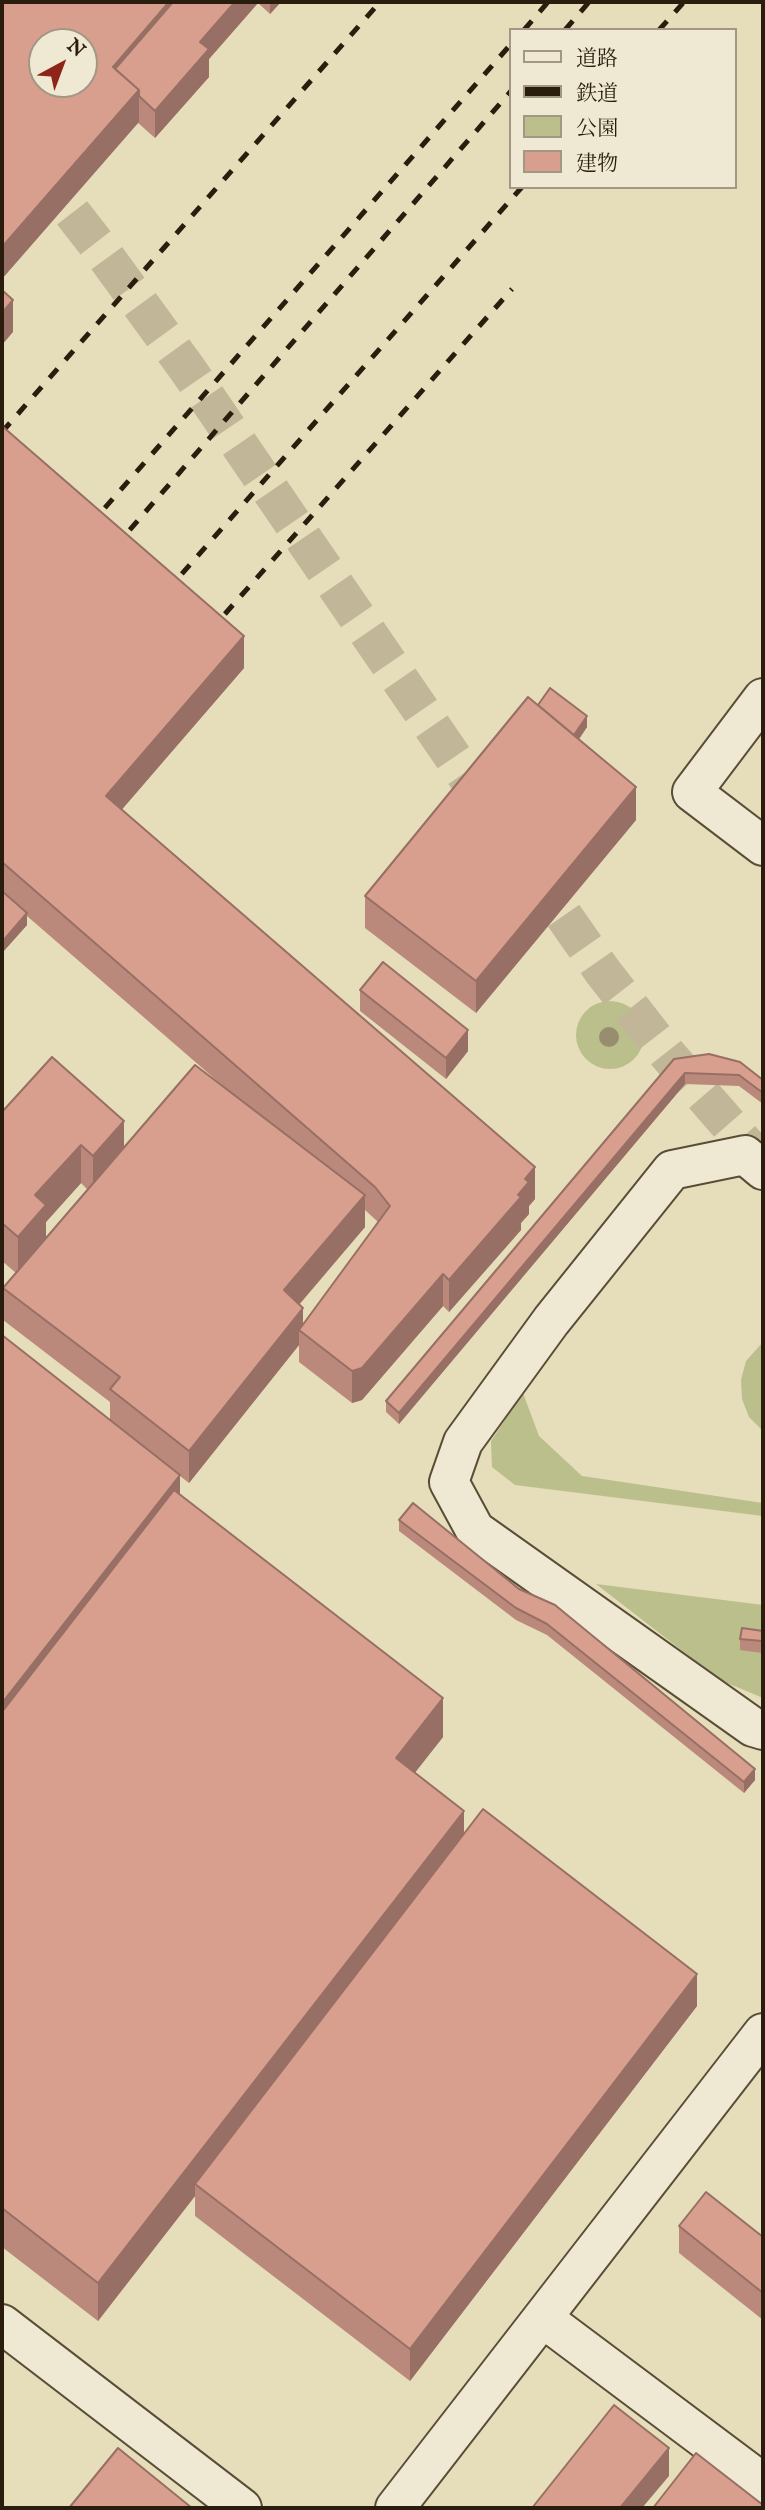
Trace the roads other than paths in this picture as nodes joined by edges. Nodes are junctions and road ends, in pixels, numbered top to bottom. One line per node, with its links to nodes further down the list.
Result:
1 (763, 698): 2 (street)
2 (763, 846)
3 (763, 1170): 4 (street)
4 (763, 1730)
5 (763, 2033): 6 (street)
6 (544, 2319): 8 (street); 10 (street)
7 (8, 2341): 9 (street)
8 (763, 2483)
9 (242, 2508)
10 (395, 2508)

